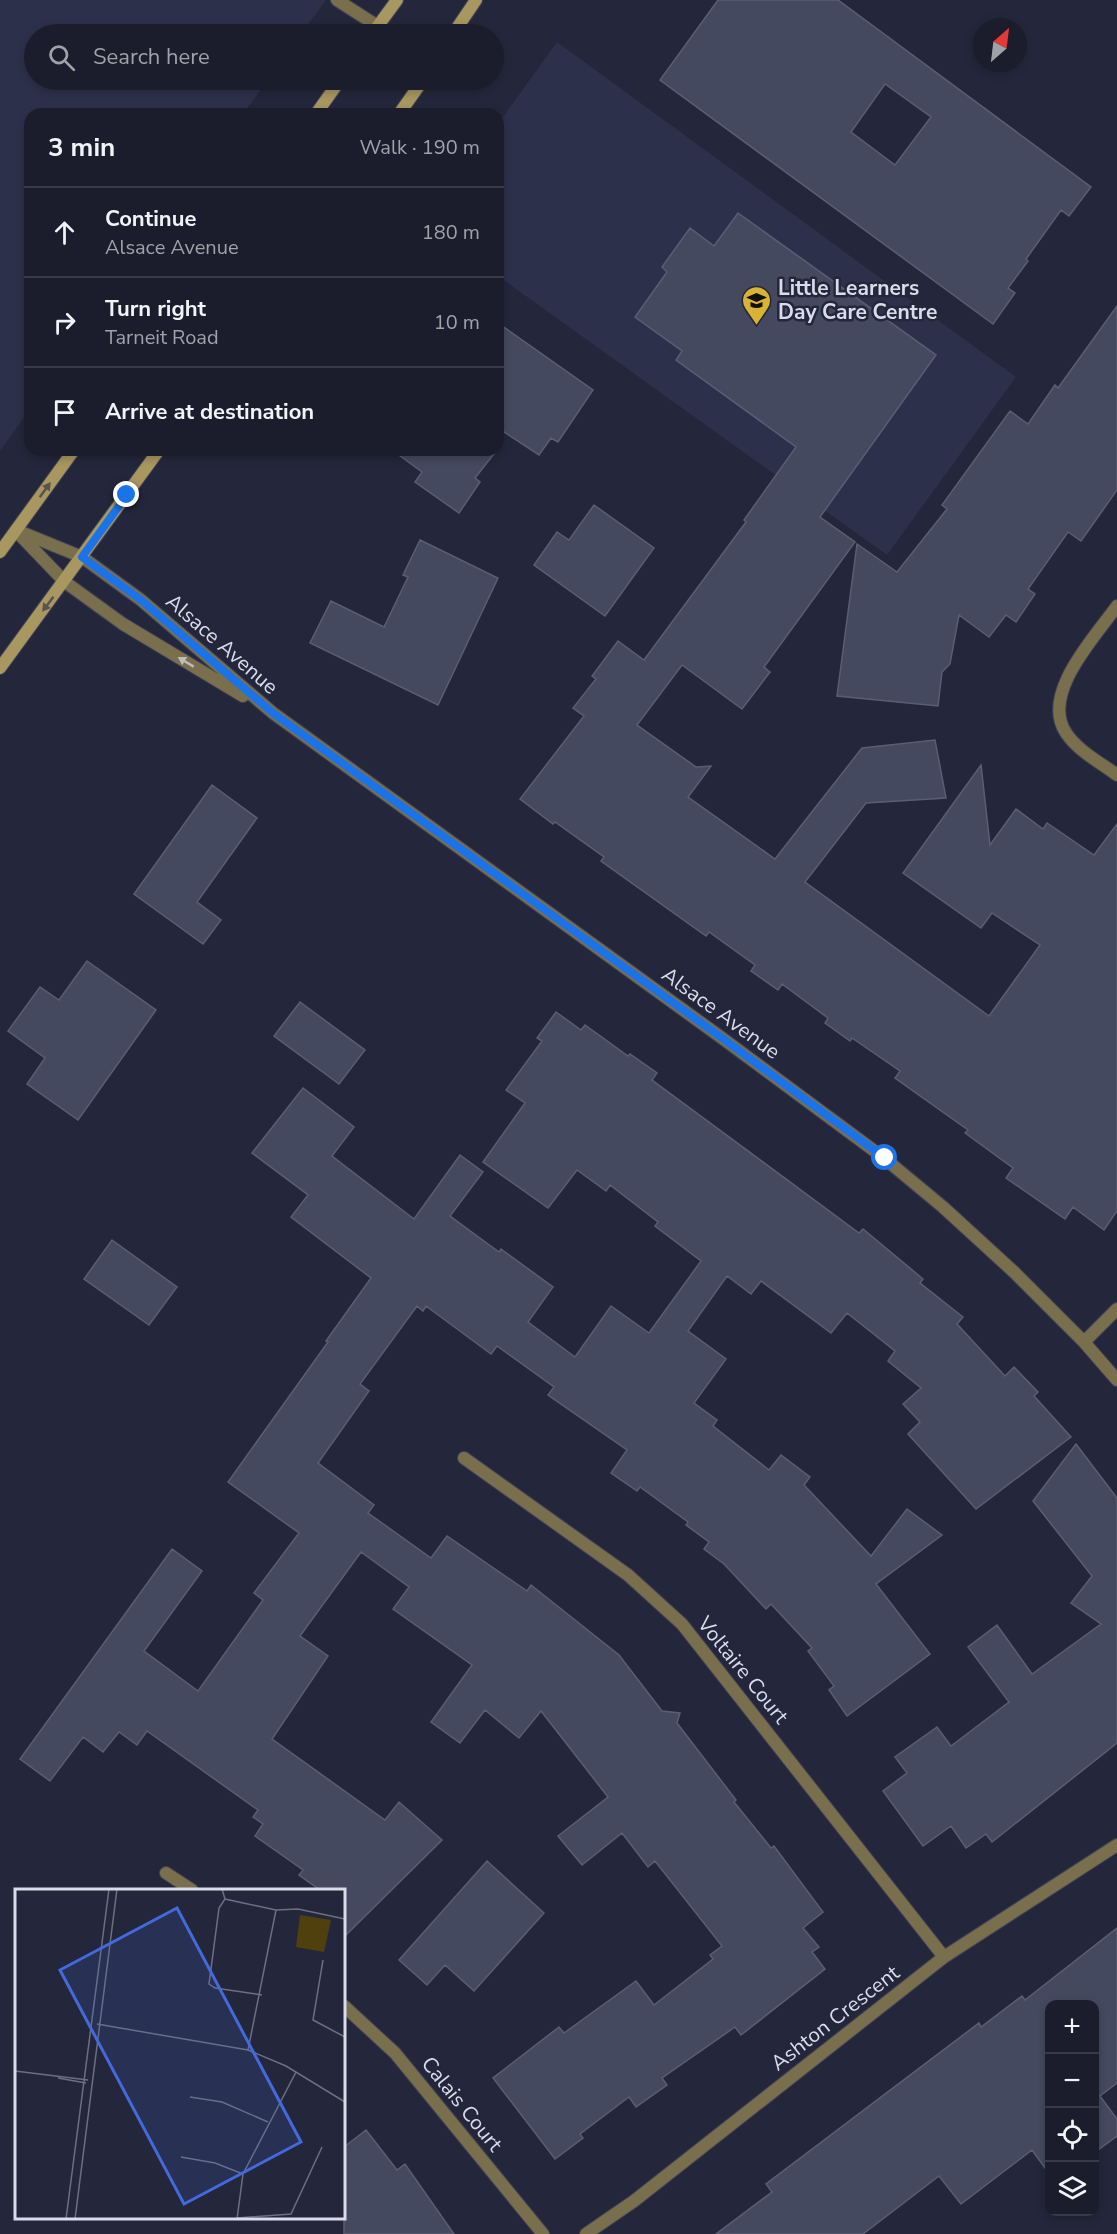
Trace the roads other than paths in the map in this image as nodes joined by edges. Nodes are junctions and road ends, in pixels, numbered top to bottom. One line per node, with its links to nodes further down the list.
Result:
1 (338, 0): 4 (street)
2 (397, 0): 5 (main road)
3 (476, 0): 6 (main road)
4 (368, 24)
5 (379, 24)
6 (460, 24)
7 (333, 90): 9 (main road)
8 (416, 90): 10 (main road)
9 (320, 108)
10 (403, 108)
11 (70, 456): 13 (main road, one-way to 11)
12 (155, 456): 15 (main road)
13 (16, 530): 14 (main road); 15 (street, Alsace Avenue); 16 (street, Alsace Avenue)
14 (0, 552)
15 (82, 557): 16 (main road); 19 (street, Alsace Avenue)
16 (65, 582): 18 (main road, one-way to 18); 19 (street, Alsace Avenue, one-way to 16)
17 (1117, 606): 20 (street)
18 (0, 668)
19 (273, 713): 22 (street, Alsace Avenue)
20 (1117, 775)
21 (1117, 1309): 22 (street)
22 (1084, 1342): 23 (street, Alsace Avenue)
23 (1117, 1380)
24 (464, 1458): 28 (street, Voltaire Court)
25 (1117, 1845): 28 (street, Ashton Crescent)
26 (166, 1873): 27 (street)
27 (190, 1889)
28 (944, 1957): 31 (street, Ashton Crescent)
29 (345, 2007): 30 (street, Calais Court)
30 (543, 2234)
31 (586, 2234)

